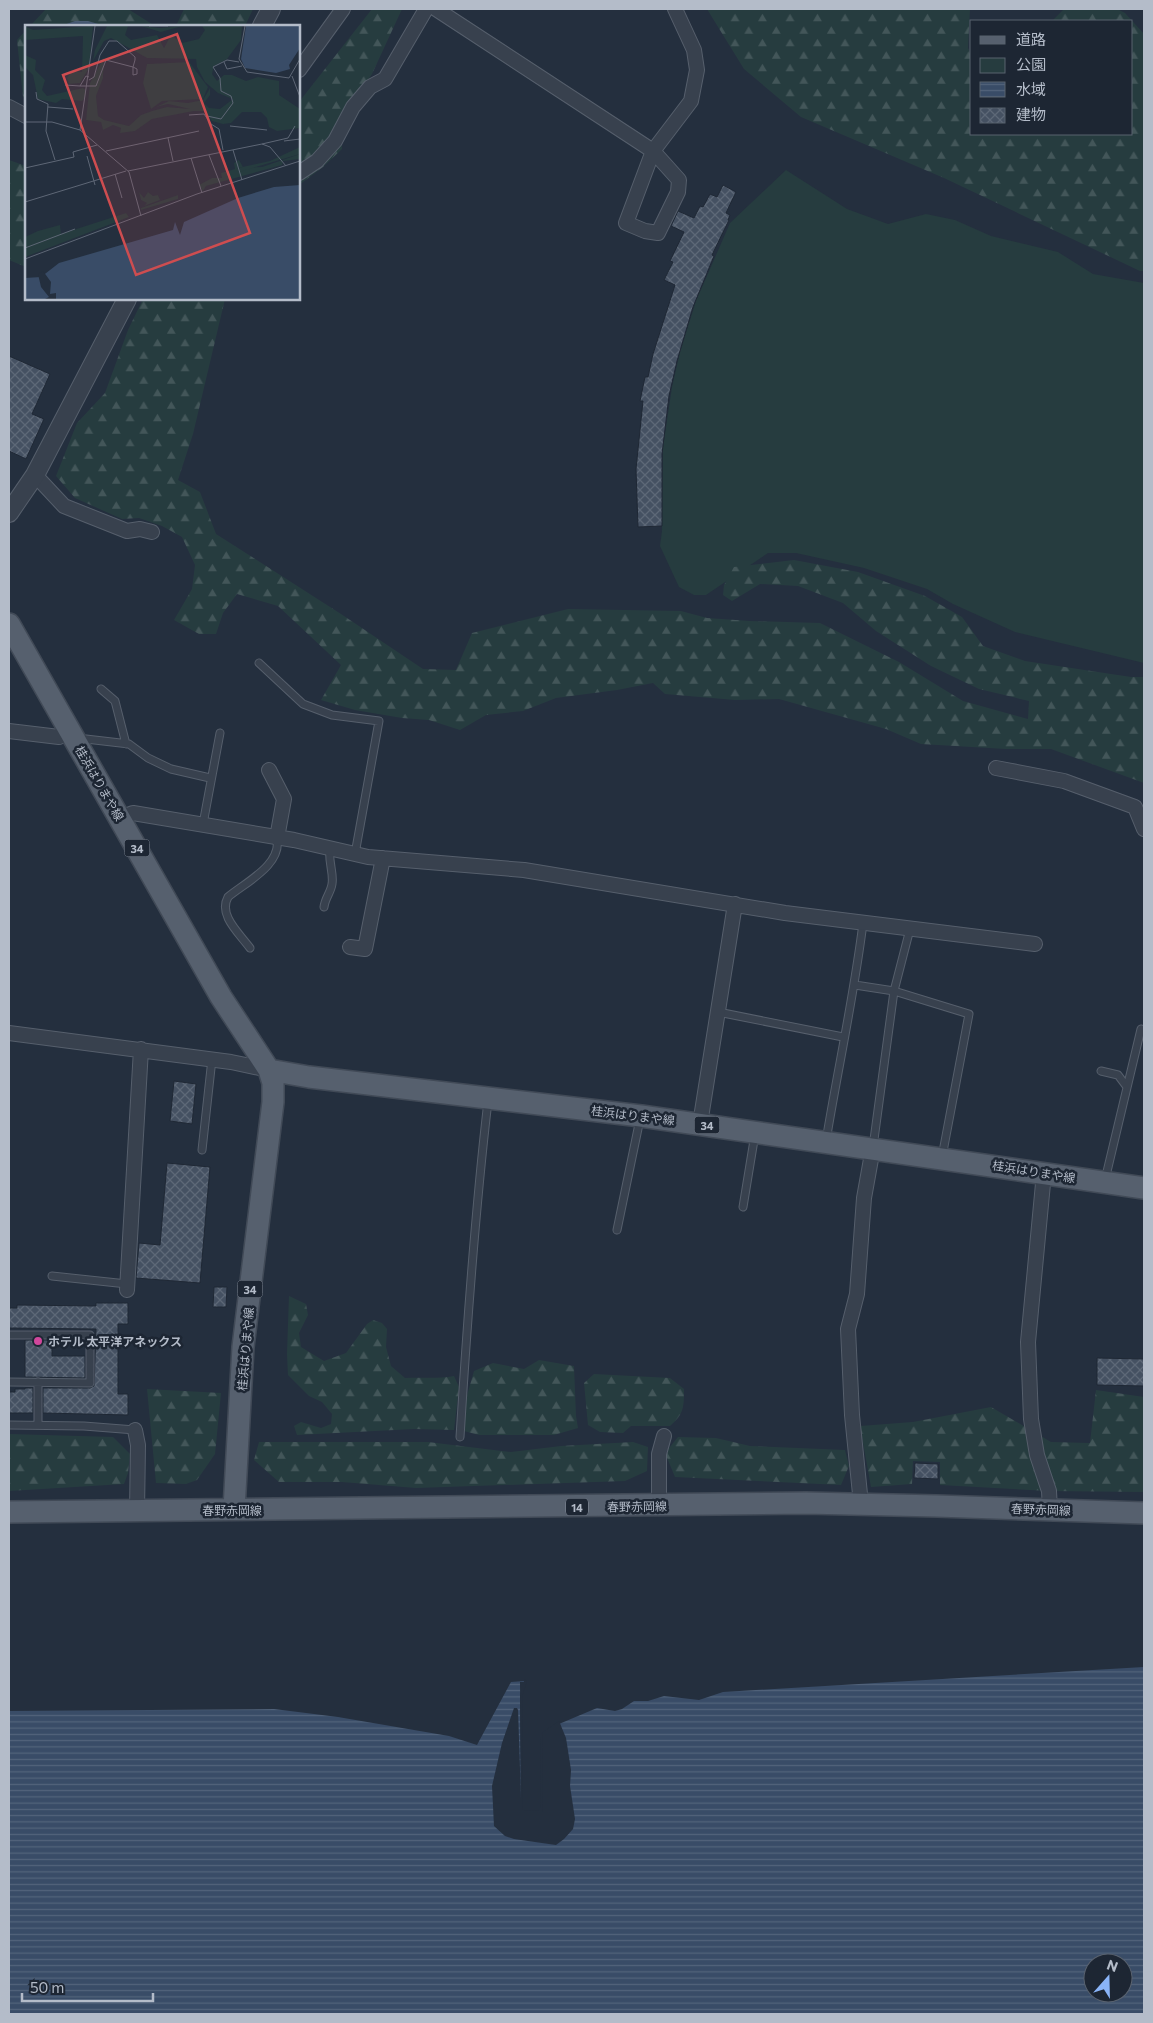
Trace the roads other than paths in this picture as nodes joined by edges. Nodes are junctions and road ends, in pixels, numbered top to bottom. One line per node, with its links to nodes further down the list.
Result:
1 (271, 9): 6 (street)
2 (342, 9): 7 (street)
3 (426, 9): 11 (street)
4 (436, 9): 10 (street)
5 (675, 9): 10 (street)
6 (263, 25)
7 (300, 69)
8 (9, 107): 9 (street)
9 (25, 115)
10 (653, 151): 10 (street)
11 (300, 172)
12 (126, 300): 13 (street)
13 (35, 475): 14 (street); 15 (street)
14 (9, 513)
15 (152, 532)
16 (9, 624): 21 (main road, 桂浜はりまや線 / 34)
17 (259, 663): 31 (lane)
18 (101, 690): 22 (lane)
19 (9, 731): 21 (street)
20 (220, 733): 25 (lane)
21 (73, 737): 22 (lane); 26 (main road, 桂浜はりまや線 / 34)
22 (126, 744): 25 (lane)
23 (996, 768): 28 (street)
24 (269, 770): 29 (street)
25 (210, 778): 27 (lane)
26 (120, 818): 27 (street); 48 (main road, 桂浜はりまや線 / 34)
27 (203, 824): 29 (street)
28 (1144, 829)
29 (277, 838): 30 (street); 39 (lane)
30 (330, 848): 31 (street); 34 (lane)
31 (355, 854): 32 (street)
32 (382, 858): 33 (street); 38 (street)
33 (735, 904): 35 (street); 42 (street)
34 (324, 907)
35 (863, 922): 36 (street); 40 (lane)
36 (910, 929): 37 (street); 41 (lane)
37 (1035, 944)
38 (350, 947)
39 (250, 948)
40 (855, 985): 41 (lane); 45 (lane)
41 (894, 991): 56 (lane); 58 (lane)
42 (718, 1012): 45 (lane); 53 (street)
43 (1140, 1029): 50 (lane)
44 (9, 1033): 46 (street)
45 (843, 1037): 55 (lane)
46 (141, 1049): 47 (street); 65 (street)
47 (212, 1059): 48 (street); 57 (lane)
48 (269, 1070): 51 (main road, 桂浜はりまや線 / 34); 76 (main road, 桂浜はりまや線 / 34)
49 (1101, 1070): 50 (lane)
50 (1127, 1087): 60 (lane)
51 (488, 1098): 52 (main road, 桂浜はりまや線 / 34); 72 (lane)
52 (641, 1116): 53 (main road, 桂浜はりまや線 / 34); 63 (lane)
53 (700, 1124): 54 (main road, 桂浜はりまや線 / 34)
54 (756, 1132): 55 (main road, 桂浜はりまや線 / 34); 62 (lane)
55 (826, 1141): 56 (main road, 桂浜はりまや線 / 34)
56 (873, 1148): 58 (main road, 桂浜はりまや線 / 34); 74 (street)
57 (202, 1150)
58 (942, 1158): 59 (main road, 桂浜はりまや線 / 34)
59 (1044, 1173): 60 (main road, 桂浜はりまや線 / 34); 77 (street)
60 (1105, 1182): 61 (main road, 桂浜はりまや線 / 34)
61 (1144, 1188)
62 (743, 1207)
63 (617, 1230)
64 (52, 1276): 65 (lane)
65 (127, 1287)
66 (9, 1334): 68 (lane)
67 (9, 1382): 68 (lane)
68 (38, 1382): 70 (lane)
69 (9, 1424): 70 (lane)
70 (38, 1425): 71 (lane)
71 (135, 1430): 78 (street)
72 (460, 1436)
73 (664, 1436): 75 (street)
74 (861, 1504): 75 (main road, 春野赤岡線 / 14); 77 (main road, 春野赤岡線 / 14)
75 (659, 1506): 76 (main road, 春野赤岡線 / 14)
76 (234, 1509): 78 (main road, 春野赤岡線 / 14)
77 (1050, 1510): 80 (main road, 春野赤岡線 / 14)
78 (137, 1511): 79 (main road, 春野赤岡線 / 14)
79 (9, 1512)
80 (1144, 1513)

